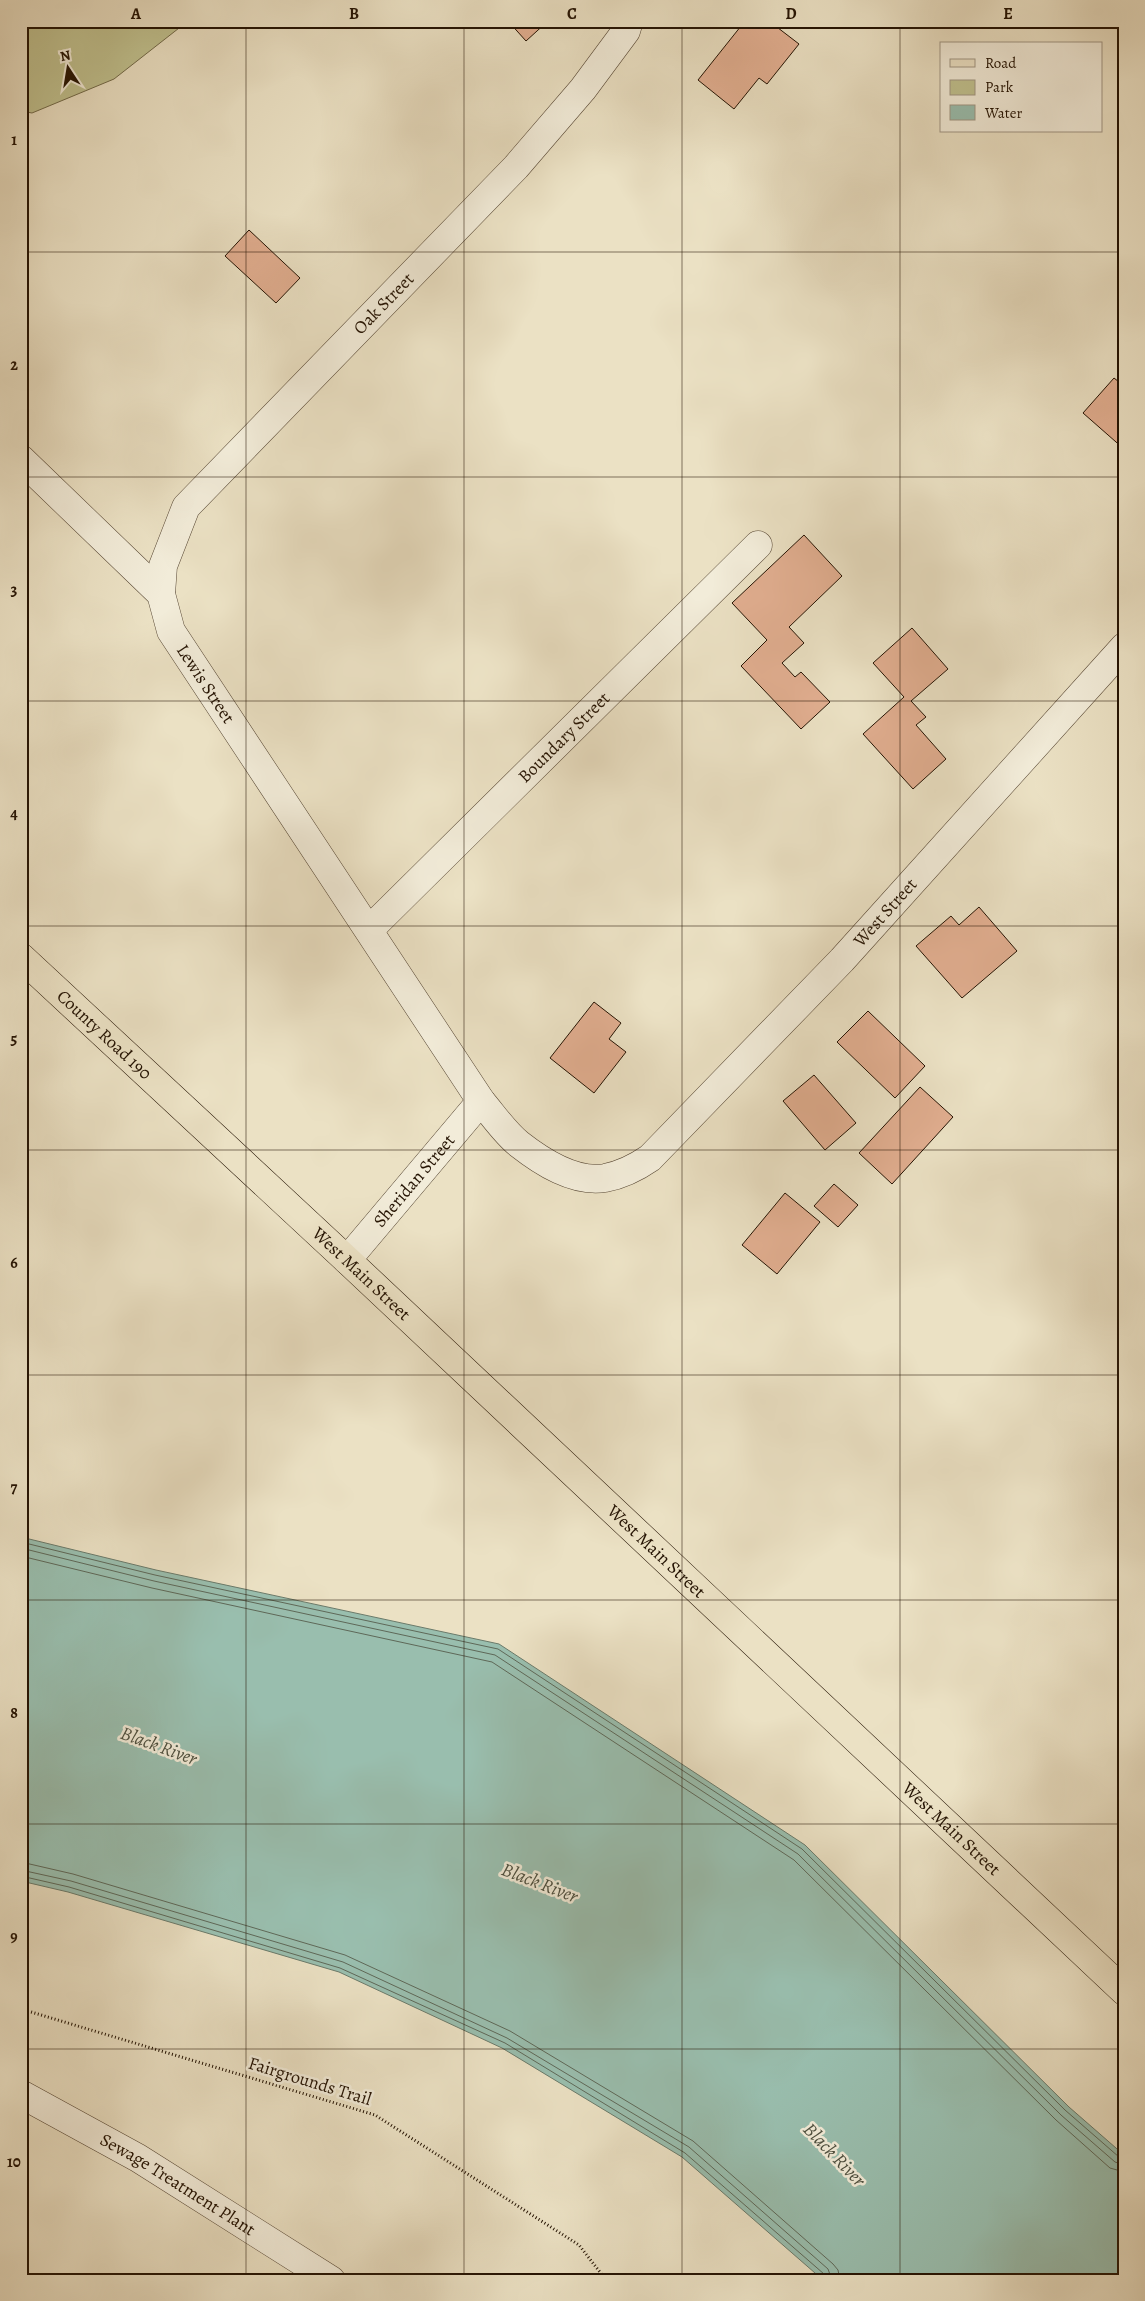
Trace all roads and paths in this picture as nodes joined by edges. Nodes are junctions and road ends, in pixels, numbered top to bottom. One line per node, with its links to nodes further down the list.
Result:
1 (629, 21): 4 (street, Oak Street)
2 (21, 459): 4 (street, Lewis Street)
3 (758, 545): 6 (street, Boundary Street)
4 (160, 594): 6 (street, Lewis Street)
5 (1124, 647): 8 (street, West Street)
6 (369, 930): 8 (street)
7 (21, 957): 9 (main road, County Road 190)
8 (481, 1101): 10 (street, Sheridan Street)
9 (188, 1112): 10 (main road, West Main Street)
10 (347, 1260): 11 (main road, West Main Street)
11 (1124, 1990)
12 (21, 2009): 16 (path, Fairgrounds Trail)
13 (21, 2094): 14 (street, Sewage Treatment Plant)
14 (308, 2272): 15 (street, Sewage Treatment Plant)
15 (331, 2280)
16 (606, 2280)

